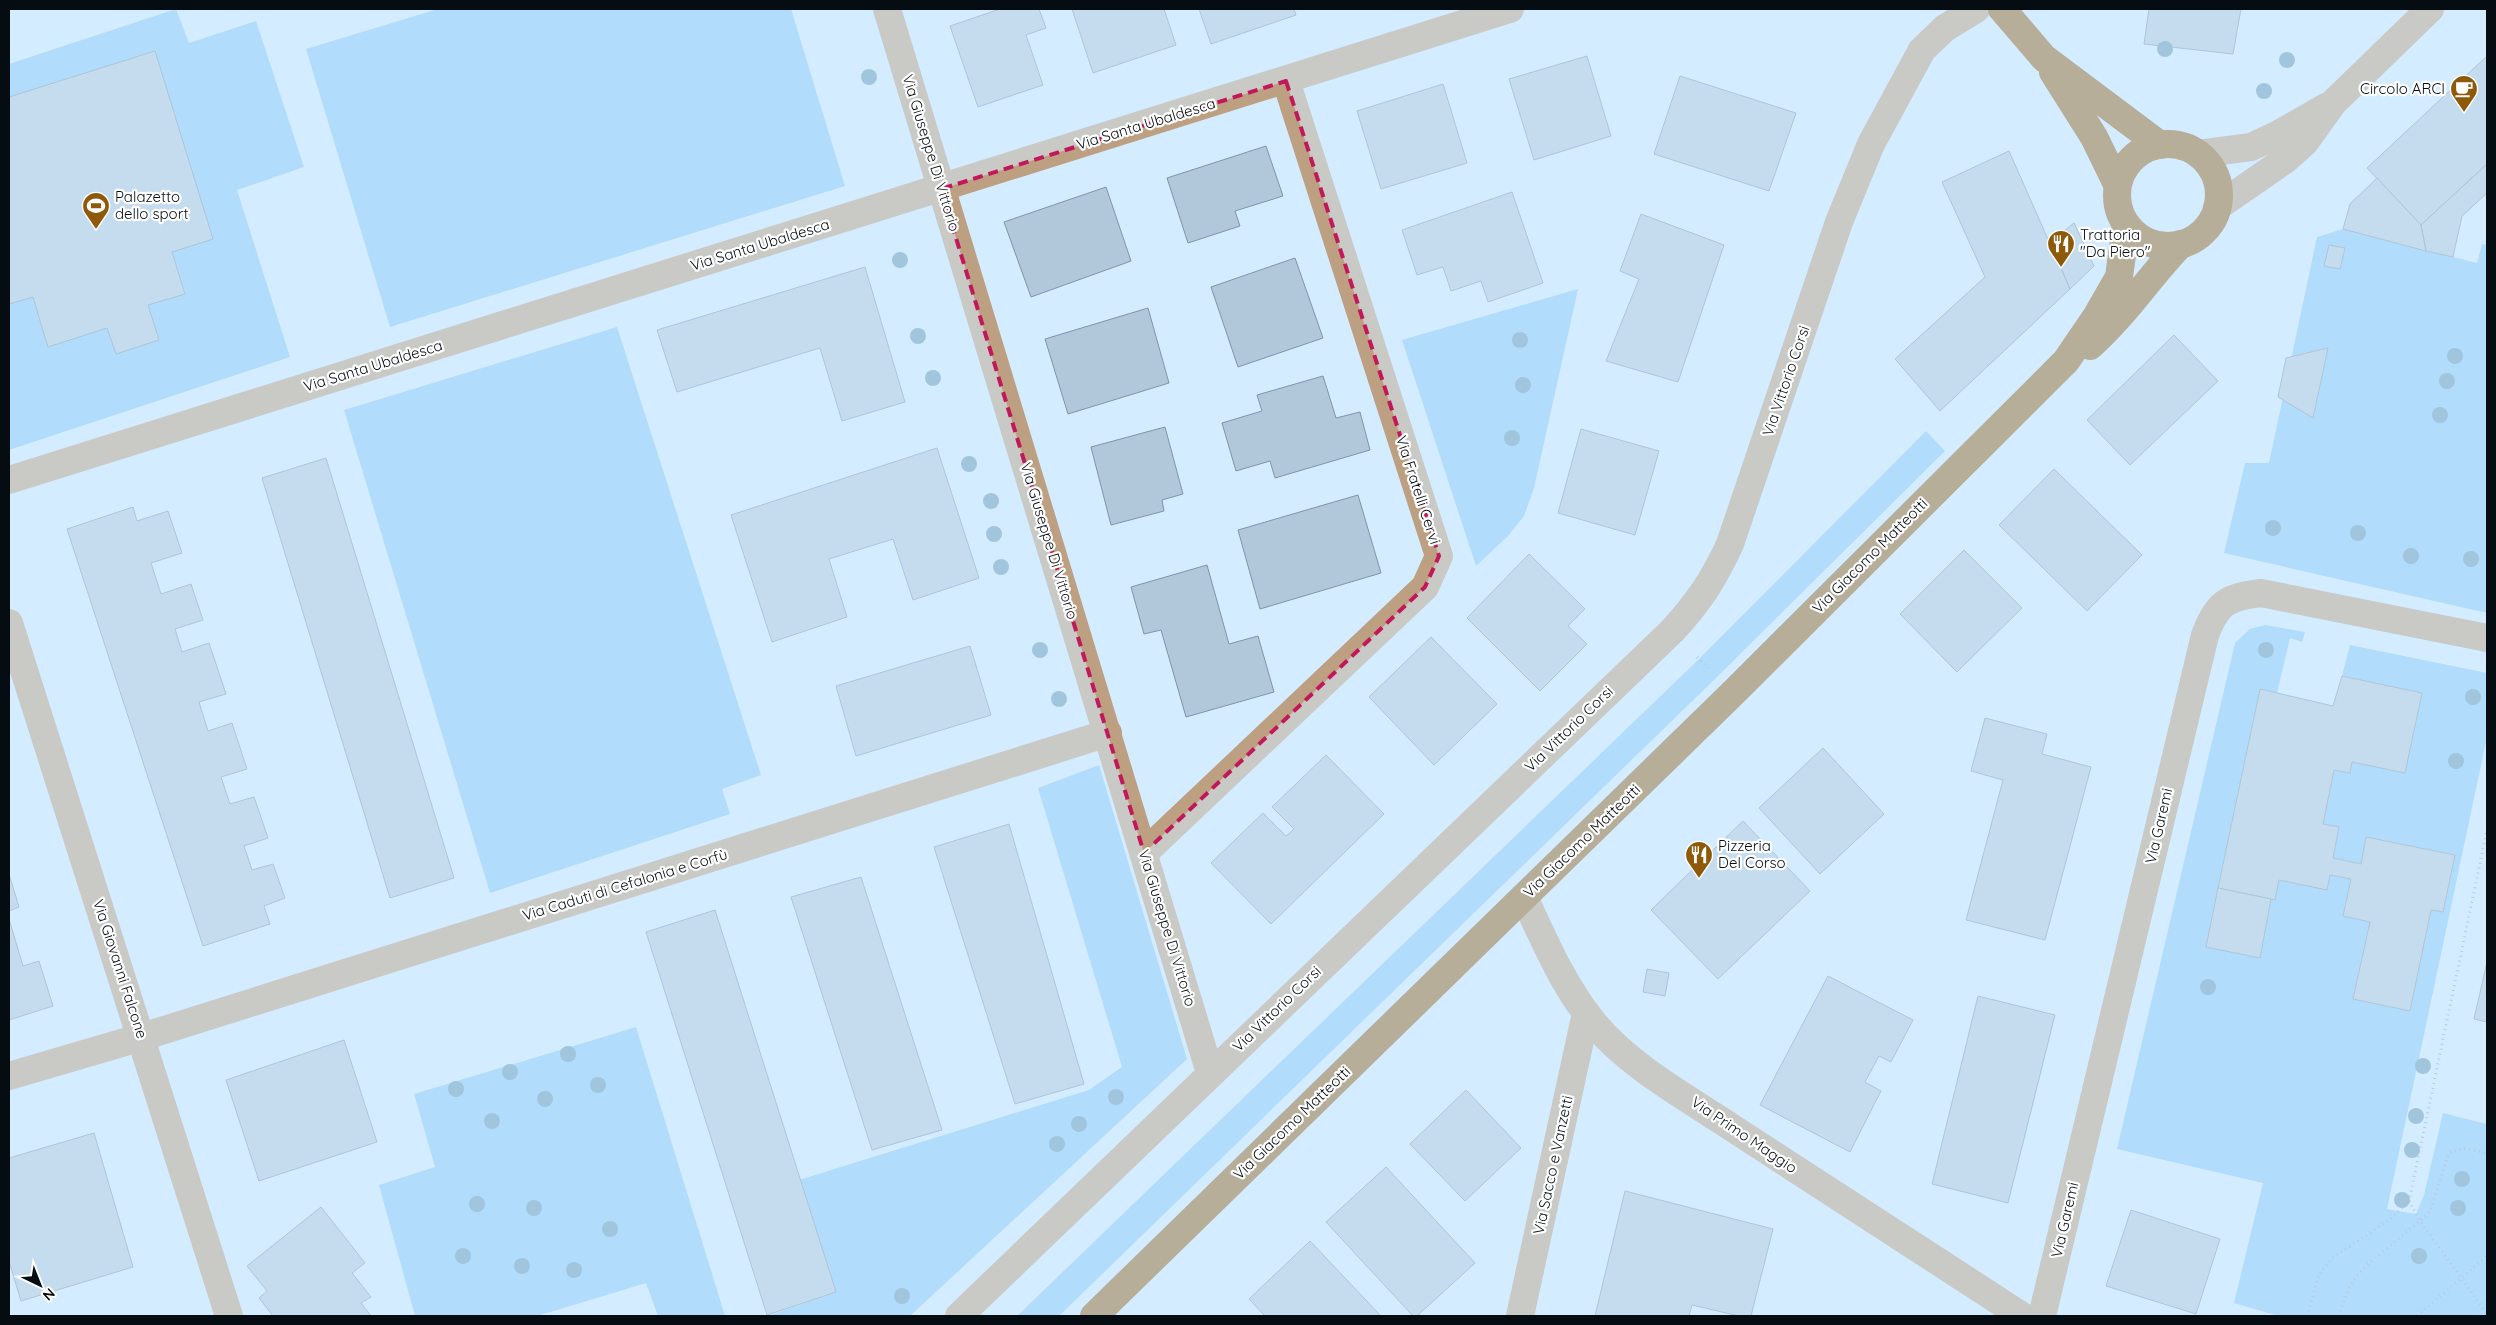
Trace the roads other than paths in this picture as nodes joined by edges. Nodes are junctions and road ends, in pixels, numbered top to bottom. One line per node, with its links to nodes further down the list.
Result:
1 (887, 9): 12 (street, Via Giuseppe Di Vittorio)
2 (1510, 9): 7 (street, Via Santa Ubaldesca)
3 (1976, 9): 25 (street, Via Vittorio Corsi)
4 (2002, 9): 6 (main road)
5 (2430, 9): 8 (street)
6 (2044, 58): 9 (main road); 11 (main road)
7 (1286, 81): 12 (street, Via Santa Ubaldesca); 21 (street, Via Fratelli Cervi)
8 (2333, 103): 10 (street); 13 (street)
9 (2160, 145): 10 (main road); 11 (main road)
10 (2198, 154): 13 (main road)
11 (2118, 184): 14 (main road)
12 (941, 189): 17 (street, Via Santa Ubaldesca); 20 (street, Via Giuseppe Di Vittorio)
13 (2217, 207): 15 (main road)
14 (2126, 225): 15 (main road); 16 (main road)
15 (2181, 244): 16 (main road)
16 (2066, 362): 22 (main road, Via Giacomo Matteotti)
17 (9, 480)
18 (9, 623): 24 (street, Via Giovanni Falcone)
19 (2487, 638): 32 (street, Via Garemi)
20 (1108, 733): 21 (street, Via Giuseppe Di Vittorio); 24 (street, Via Caduti di Cefalonia e Corfù)
21 (1144, 853): 25 (street, Via Giuseppe Di Vittorio)
22 (1524, 897): 23 (street, Via Primo Maggio); 29 (main road, Via Giacomo Matteotti)
23 (1586, 1013): 30 (street, Via Sacco e Vanzetti); 31 (street, Via Primo Maggio)
24 (142, 1037): 26 (street, Via Caduti di Cefalonia e Corfù); 27 (street, Via Giovanni Falcone)
25 (1210, 1073): 28 (street, Via Vittorio Corsi)
26 (9, 1076)
27 (229, 1316)
28 (958, 1316)
29 (1094, 1316)
30 (1520, 1316)
31 (2022, 1316)
32 (2042, 1316)

